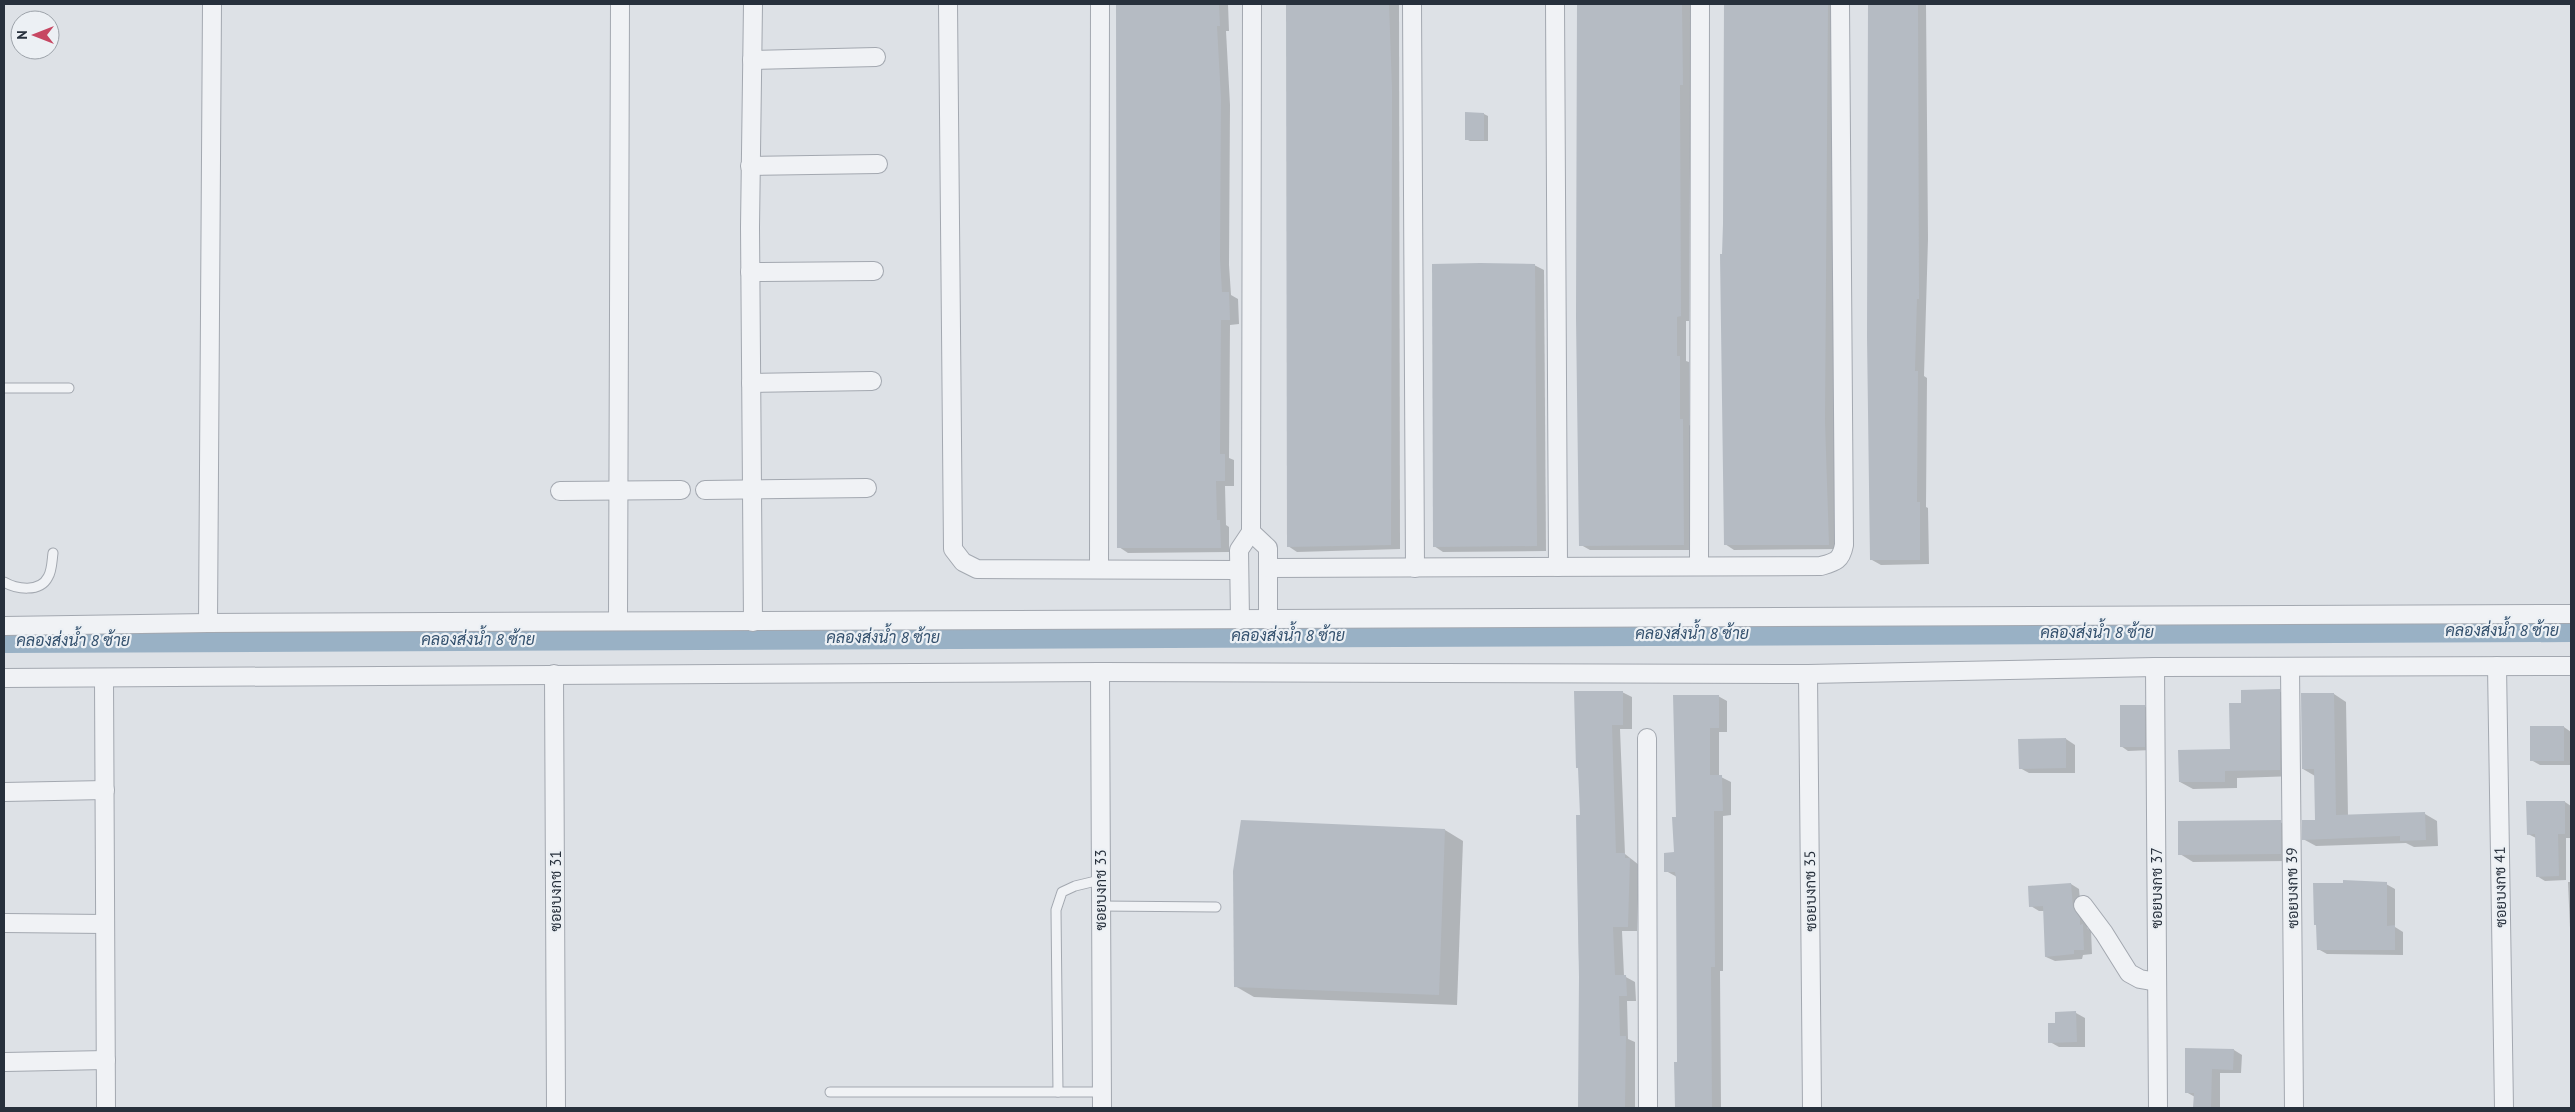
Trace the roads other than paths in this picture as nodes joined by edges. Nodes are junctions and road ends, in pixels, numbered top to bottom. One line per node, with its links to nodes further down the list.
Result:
1 (212, 4): 41 (street)
2 (620, 4): 26 (street)
3 (753, 4): 12 (street)
4 (948, 4): 31 (street)
5 (1100, 4): 31 (street)
6 (1252, 4): 27 (street)
7 (1412, 4): 33 (street)
8 (1555, 4): 30 (street)
9 (1700, 4): 29 (street)
10 (1840, 4): 29 (street)
11 (876, 57): 12 (street)
12 (752, 60): 14 (street)
13 (878, 164): 14 (street)
14 (750, 166): 16 (street)
15 (874, 271): 16 (street)
16 (750, 272): 18 (street)
17 (872, 381): 18 (street)
18 (751, 383): 22 (street)
19 (4, 388): 20 (lane)
20 (69, 388)
21 (866, 488): 22 (street)
22 (752, 489): 24 (street); 40 (street)
23 (681, 490): 26 (street)
24 (705, 490)
25 (560, 491): 26 (street)
26 (619, 491): 39 (street)
27 (1251, 532): 32 (street); 34 (street)
28 (53, 553): 35 (lane)
29 (1699, 566): 30 (street)
30 (1558, 567): 33 (street)
31 (1099, 568): 34 (street)
32 (1268, 568): 33 (street); 38 (street)
33 (1415, 568)
34 (1239, 570): 37 (street)
35 (4, 582)
36 (2571, 614): 38 (street)
37 (1240, 620): 38 (street); 40 (street)
38 (1268, 620)
39 (618, 621): 40 (street); 41 (street)
40 (753, 622)
41 (208, 623): 42 (street)
42 (4, 626)
43 (2497, 666): 44 (street); 46 (street); 73 (street, ซอยบงกช 41)
44 (2571, 666)
45 (2155, 667): 46 (street); 49 (street); 61 (street, ซอยบงกช 37)
46 (2290, 667): 72 (street, ซอยบงกช 39)
47 (1100, 672): 48 (street); 49 (street); 55 (street, ซอยบงกช 33)
48 (554, 674): 51 (street); 68 (street, ซอยบงกช 31)
49 (1808, 674): 70 (street, ซอยบงกช 35)
50 (4, 678): 51 (street)
51 (104, 679): 53 (street)
52 (1647, 738): 69 (street)
53 (105, 790): 54 (street); 60 (street)
54 (4, 792)
55 (1100, 880): 57 (street, ซอยบงกช 33); 65 (lane)
56 (2082, 905): 61 (street)
57 (1100, 906): 58 (lane); 66 (street, ซอยบงกช 33)
58 (1216, 907)
59 (5, 922): 60 (street)
60 (105, 924): 62 (street)
61 (2157, 982): 71 (street, ซอยบงกช 37)
62 (106, 1060): 63 (street); 67 (street)
63 (5, 1062)
64 (830, 1092): 65 (lane)
65 (1058, 1092): 66 (lane)
66 (1101, 1100)
67 (106, 1108)
68 (556, 1108)
69 (1648, 1108)
70 (1812, 1108)
71 (2158, 1108)
72 (2294, 1108)
73 (2504, 1108)

